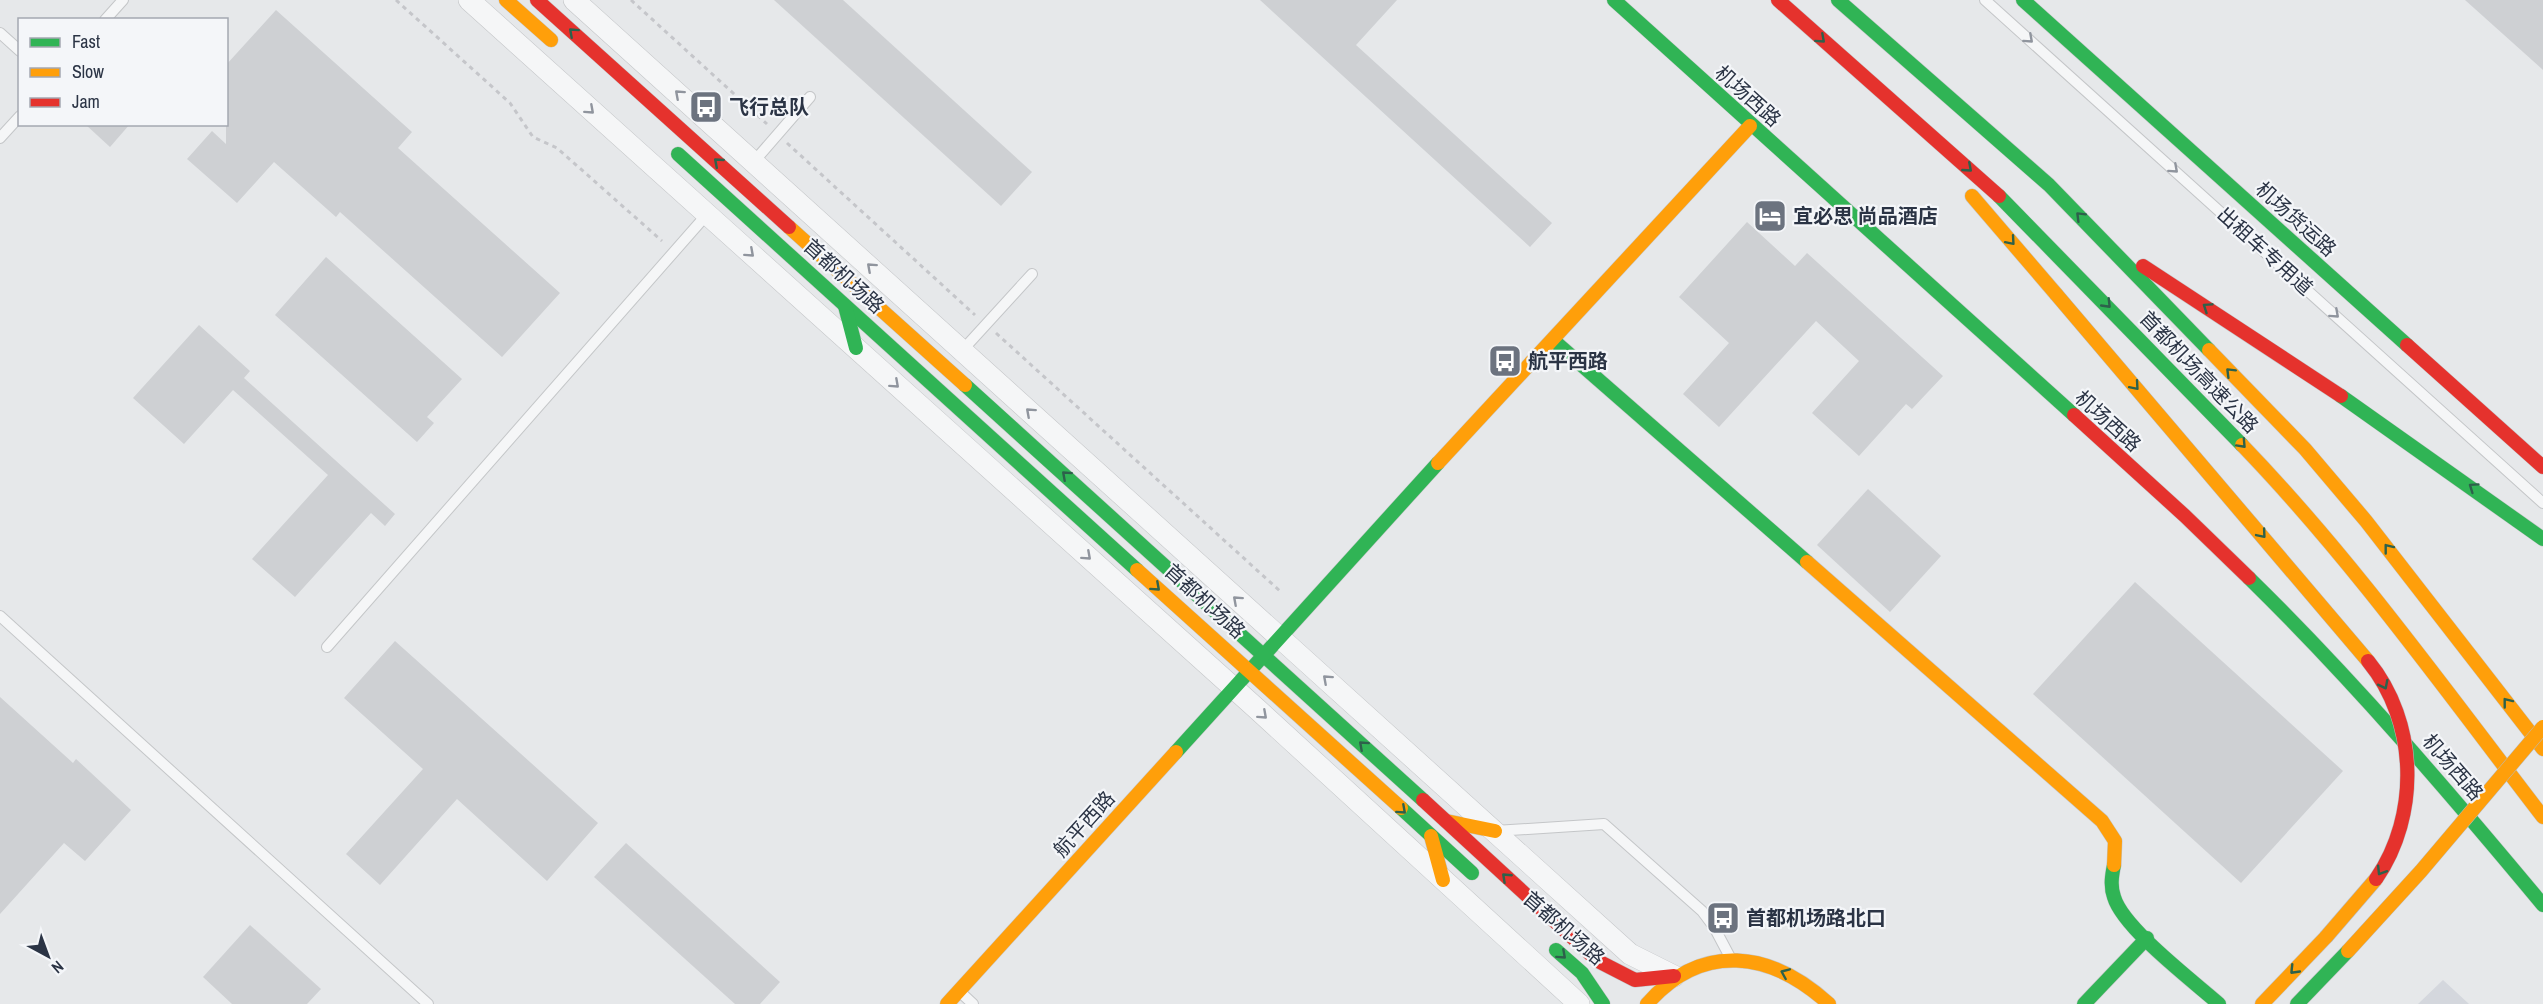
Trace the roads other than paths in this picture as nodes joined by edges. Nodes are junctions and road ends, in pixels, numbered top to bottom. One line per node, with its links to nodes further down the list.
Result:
1 (123, 0): 11 (lane)
2 (469, 0): 24 (street, one-way to 24)
3 (506, 0): 13 (main road)
4 (537, 0): 22 (main road, 首都机场路, one-way to 4)
5 (574, 0): 21 (street, 首都机场路, one-way to 5)
6 (1614, 0): 18 (main road, 机场西路)
7 (1778, 0): 16 (main road, 首都机场高速公路, one-way to 16)
8 (1838, 0): 25 (main road, 首都机场高速公路, one-way to 8)
9 (1985, 0): 37 (lane, 出租车专用道, one-way to 37)
10 (2022, 0): 35 (main road, 机场货运路)
11 (107, 18)
12 (0, 33): 14 (lane)
13 (560, 48)
14 (18, 49)
15 (810, 97): 21 (lane)
16 (1907, 115): 50 (main road, 首都机场高速公路, one-way to 50); 71 (main road, one-way to 71, bridge)
17 (18, 118): 19 (lane)
18 (1750, 126): 30 (main road); 56 (main road, 机场西路)
19 (0, 138)
20 (666, 144): 23 (main road, 首都机场路)
21 (754, 162): 22 (lane); 28 (street, 首都机场路, one-way to 21)
22 (738, 180): 23 (lane); 27 (main road, 首都机场路)
23 (724, 196): 24 (lane); 29 (main road, 首都机场路)
24 (706, 215): 31 (street, one-way to 31); 44 (lane)
25 (2106, 243): 41 (main road, one-way to 25); 49 (main road, 首都机场高速公路, one-way to 25)
26 (1032, 274): 32 (lane)
27 (860, 290): 28 (main road); 33 (main road, 首都机场路)
28 (902, 295): 32 (street, 首都机场路)
29 (845, 306): 31 (main road); 34 (main road, 首都机场路)
30 (1553, 340): 43 (main road); 57 (main road)
31 (856, 348): 39 (street, one-way to 39)
32 (962, 350): 33 (lane); 36 (street, 首都机场路, one-way to 32)
33 (946, 368): 34 (lane); 38 (main road, 首都机场路, one-way to 33)
34 (932, 384): 40 (main road, 首都机场路)
35 (2543, 466)
36 (1095, 470): 38 (main road); 43 (street, 首都机场路, one-way to 36)
37 (2543, 503)
38 (1100, 506): 45 (main road, 首都机场路)
39 (1047, 521): 40 (main road); 47 (street, one-way to 47)
40 (1084, 522): 46 (main road, 首都机场路, one-way to 46)
41 (2543, 539)
42 (0, 616): 62 (lane)
43 (1281, 639): 45 (main road); 52 (street, 首都机场路, one-way to 43)
44 (327, 647)
45 (1265, 655): 46 (main road, 航平西路); 51 (main road, 首都机场路, one-way to 45)
46 (1251, 671): 47 (main road, 航平西路); 53 (main road, 首都机场路, one-way to 53)
47 (1234, 689): 54 (street, one-way to 54); 61 (main road, 航平西路)
48 (2543, 727): 72 (main road, bridge)
49 (2543, 748)
50 (2543, 817)
51 (1446, 821): 52 (main road); 60 (main road, 首都机场路, one-way to 51)
52 (1495, 831): 59 (lane); 60 (street, 首都机场路)
53 (1431, 836): 54 (main road); 55 (main road, 首都机场路)
54 (1443, 880): 65 (street)
55 (1481, 882)
56 (2543, 905)
57 (2147, 938): 69 (main road); 70 (main road)
58 (1548, 943): 66 (main road, 首都机场路, one-way to 66)
59 (1732, 961): 60 (main road); 68 (main road, one-way to 59)
60 (1674, 976): 67 (main road)
61 (959, 991): 63 (main road, 航平西路); 64 (lane)
62 (428, 1004)
63 (947, 1004)
64 (973, 1004)
65 (1579, 1004)
66 (1603, 1004)
67 (1647, 1004)
68 (1829, 1004)
69 (2084, 1004)
70 (2219, 1004)
71 (2262, 1004)
72 (2297, 1004)

